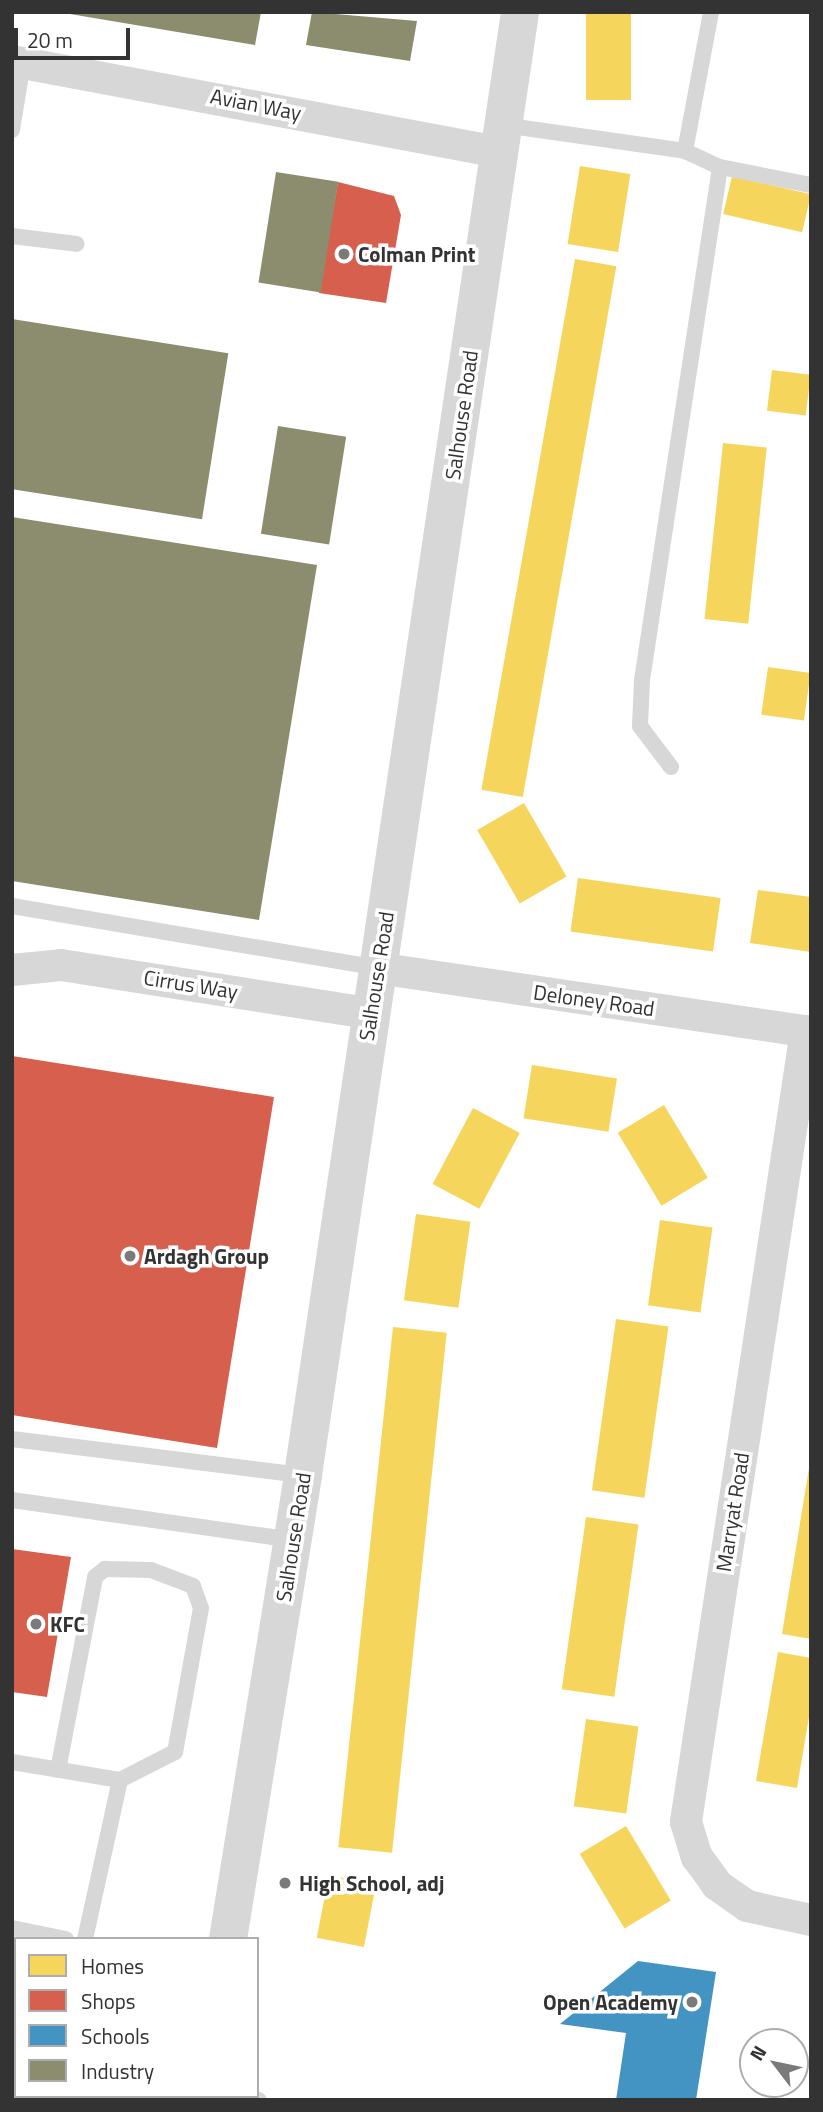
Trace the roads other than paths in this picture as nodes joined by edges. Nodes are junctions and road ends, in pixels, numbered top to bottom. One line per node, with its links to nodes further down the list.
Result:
1 (520, 12): 5 (street, Salhouse Road)
2 (711, 12): 6 (lane)
3 (18, 62): 4 (lane); 5 (street, Avian Way)
4 (12, 130)
5 (501, 139): 6 (lane); 13 (street, Salhouse Road)
6 (685, 151): 7 (lane)
7 (720, 167): 8 (lane); 11 (lane)
8 (811, 185)
9 (12, 236): 10 (lane)
10 (77, 244)
11 (671, 767)
12 (12, 906): 13 (lane)
13 (377, 968): 15 (street, Salhouse Road); 16 (street, Deloney Road)
14 (12, 970): 15 (street, Cirrus Way)
15 (369, 1013): 18 (street, Salhouse Road)
16 (809, 1032): 24 (street, Marryat Road)
17 (12, 1439): 18 (lane)
18 (303, 1475): 20 (street, Salhouse Road)
19 (12, 1500): 20 (lane)
20 (293, 1540): 28 (street, Salhouse Road)
21 (12, 1762): 22 (lane)
22 (58, 1770): 23 (lane); 23 (lane)
23 (120, 1780): 27 (lane)
24 (811, 1920)
25 (12, 1928): 26 (lane)
26 (56, 1937)
27 (85, 1937)
28 (228, 1937)

